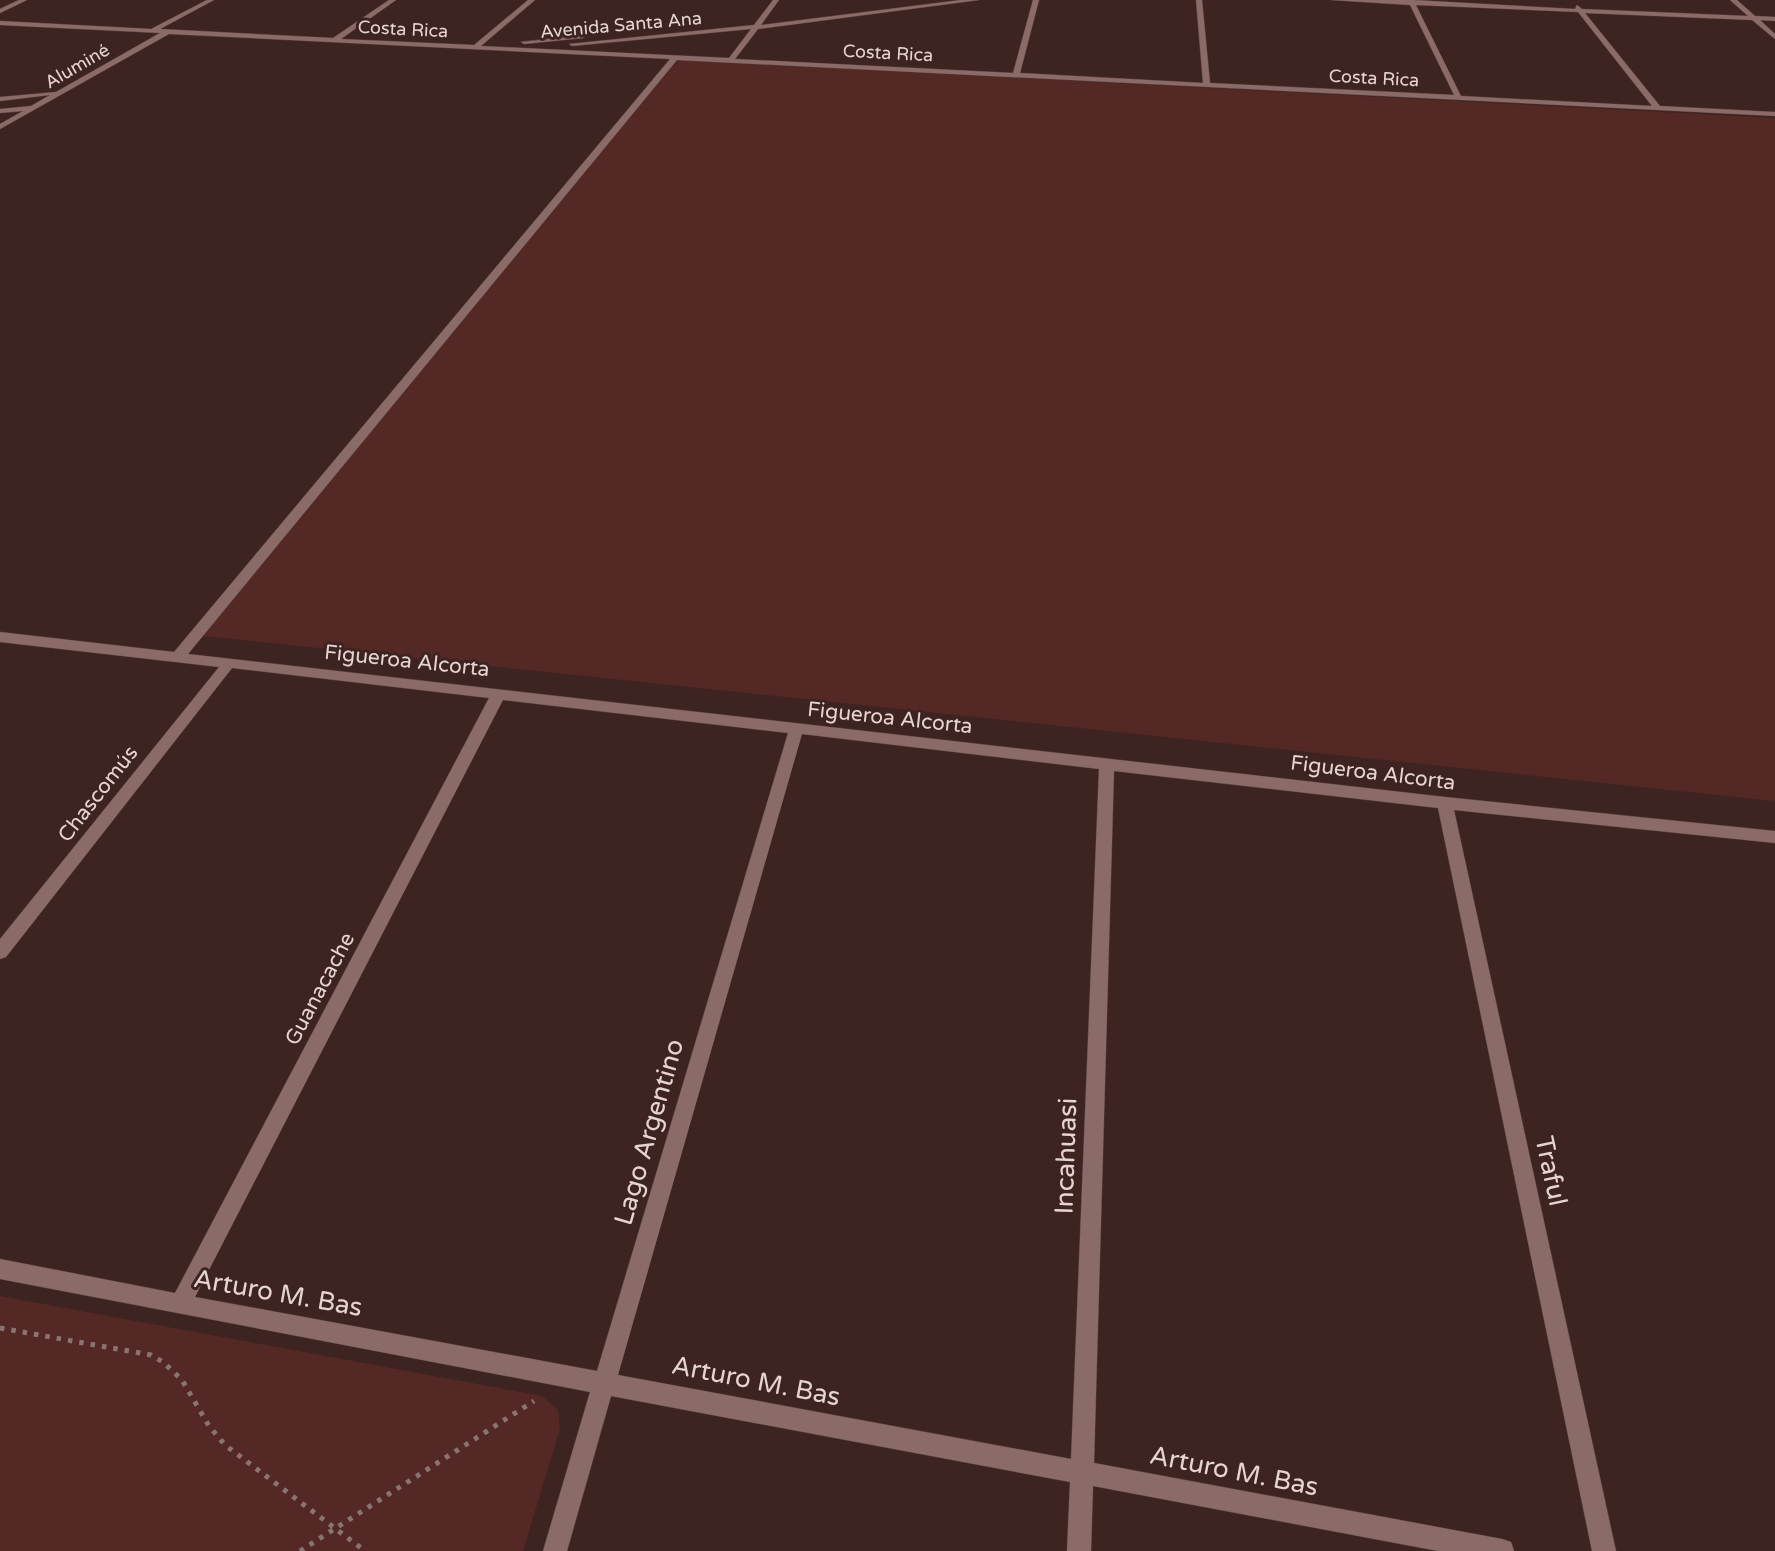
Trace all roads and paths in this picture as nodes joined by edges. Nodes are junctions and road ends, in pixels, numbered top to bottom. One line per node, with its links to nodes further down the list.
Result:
1 (24, 0): 15 (street)
2 (211, 0): 25 (street)
3 (393, 0): 28 (street)
4 (532, 0): 29 (street)
5 (776, 0): 18 (street)
6 (906, 0): 14 (street)
7 (976, 0): 24 (street, Avenida Santa Ana)
8 (1036, 0): 33 (street)
9 (1199, 0): 34 (street)
10 (1334, 0): 13 (street)
11 (1571, 0): 16 (street)
12 (1733, 0): 20 (street)
13 (1411, 2): 16 (street); 36 (street)
14 (871, 4)
15 (0, 11)
16 (1580, 11): 20 (street); 39 (street)
17 (775, 16): 18 (street)
18 (764, 17): 19 (street); 24 (street)
19 (752, 18)
20 (1754, 19): 21 (street); 27 (street)
21 (1775, 19)
22 (717, 22): 29 (street, Avenida Santa Ana)
23 (0, 23): 25 (street, Costa Rica)
24 (756, 27): 30 (street, Avenida Santa Ana); 32 (street)
25 (152, 31): 26 (street, Costa Rica)
26 (168, 32): 28 (street, Costa Rica); 35 (street, Aluminé)
27 (1775, 37)
28 (335, 40): 29 (street, Costa Rica)
29 (476, 47): 30 (street, Costa Rica)
30 (519, 50): 31 (street, Costa Rica)
31 (675, 57): 32 (street, Costa Rica); 44 (street)
32 (731, 60): 33 (street, Costa Rica)
33 (1016, 75): 34 (street, Costa Rica)
34 (1208, 85): 36 (street, Costa Rica)
35 (62, 92): 37 (street); 38 (street, Aluminé)
36 (1459, 98): 39 (street, Costa Rica)
37 (0, 99)
38 (36, 107): 40 (street); 42 (street, Aluminé)
39 (1658, 108): 41 (street, Costa Rica)
40 (0, 111)
41 (1775, 114)
42 (0, 127)
43 (0, 638): 44 (street, Figueroa Alcorta)
44 (177, 657): 45 (street, Figueroa Alcorta)
45 (230, 662): 46 (street, Figueroa Alcorta); 51 (street, Chascomús)
46 (499, 693): 47 (street, Figueroa Alcorta); 53 (street, Guanacache)
47 (796, 729): 48 (street, Figueroa Alcorta); 55 (street, Lago Argentino)
48 (1107, 763): 49 (street, Figueroa Alcorta); 57 (street, Incahuasi)
49 (1445, 803): 50 (street, Figueroa Alcorta); 64 (street, Traful)
50 (1775, 837)
51 (0, 952)
52 (0, 1269): 53 (street, Arturo M. Bas)
53 (180, 1305): 55 (street, Arturo M. Bas)
54 (0, 1328): 58 (path)
55 (603, 1382): 57 (street, Arturo M. Bas); 61 (street, Lago Argentino)
56 (542, 1396): 58 (path)
57 (1081, 1471): 62 (street, Incahuasi); 63 (street, Arturo M. Bas)
58 (335, 1528): 59 (path); 60 (path)
59 (300, 1551)
60 (365, 1551)
61 (555, 1551)
62 (1079, 1551)
63 (1502, 1551)
64 (1604, 1551)

